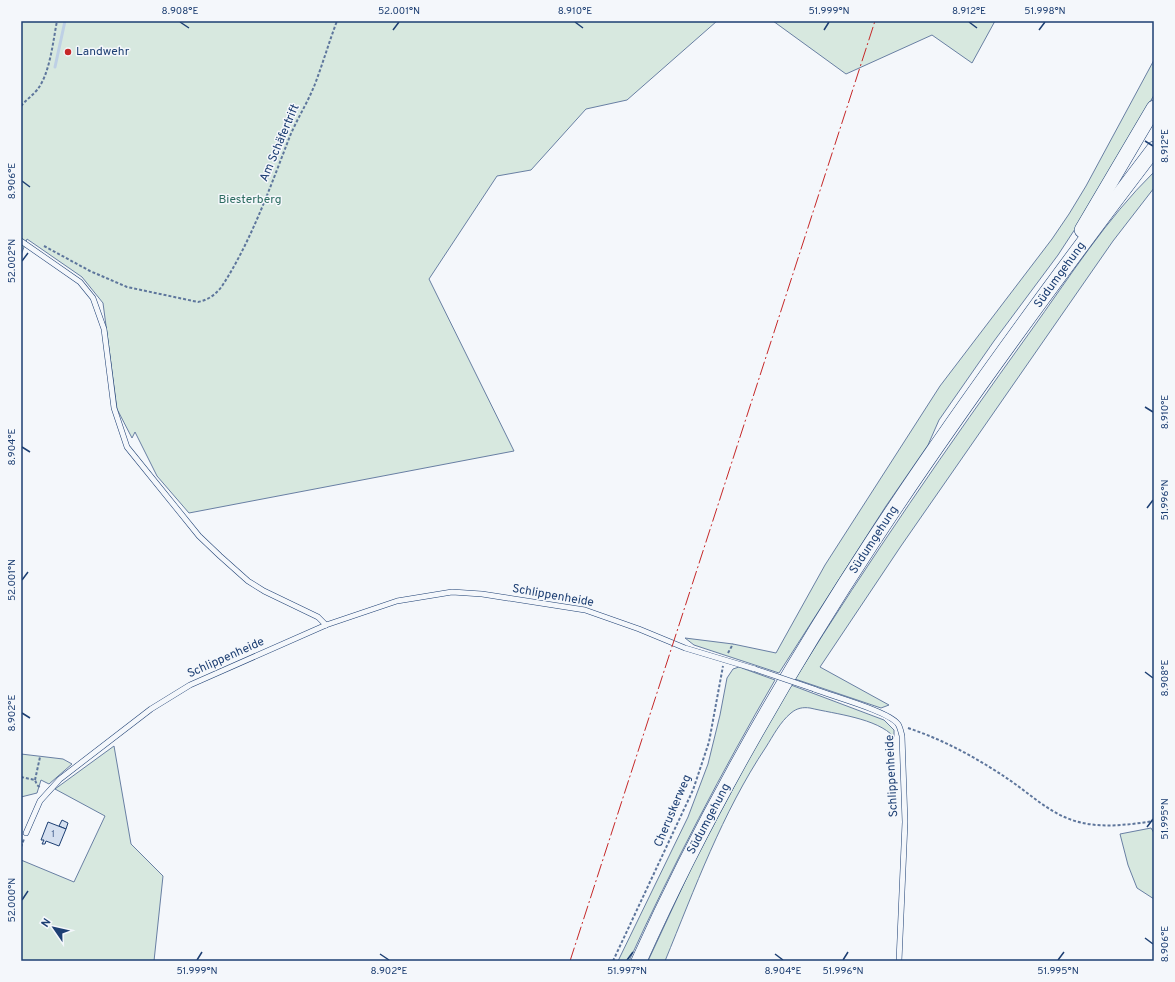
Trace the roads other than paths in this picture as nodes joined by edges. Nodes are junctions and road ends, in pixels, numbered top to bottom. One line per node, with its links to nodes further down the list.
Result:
1 (1154, 108): 6 (main road)
2 (1154, 149): 4 (main road, Südumgehung)
3 (1154, 157): 4 (main road)
4 (1134, 174): 6 (main road, Südumgehung)
5 (21, 241): 7 (lane)
6 (1052, 286): 9 (main road, Südumgehung)
7 (326, 625): 8 (lane, Schlippenheide); 10 (lane, Schlippenheide, bridge)
8 (26, 833)
9 (639, 961)
10 (899, 961)

